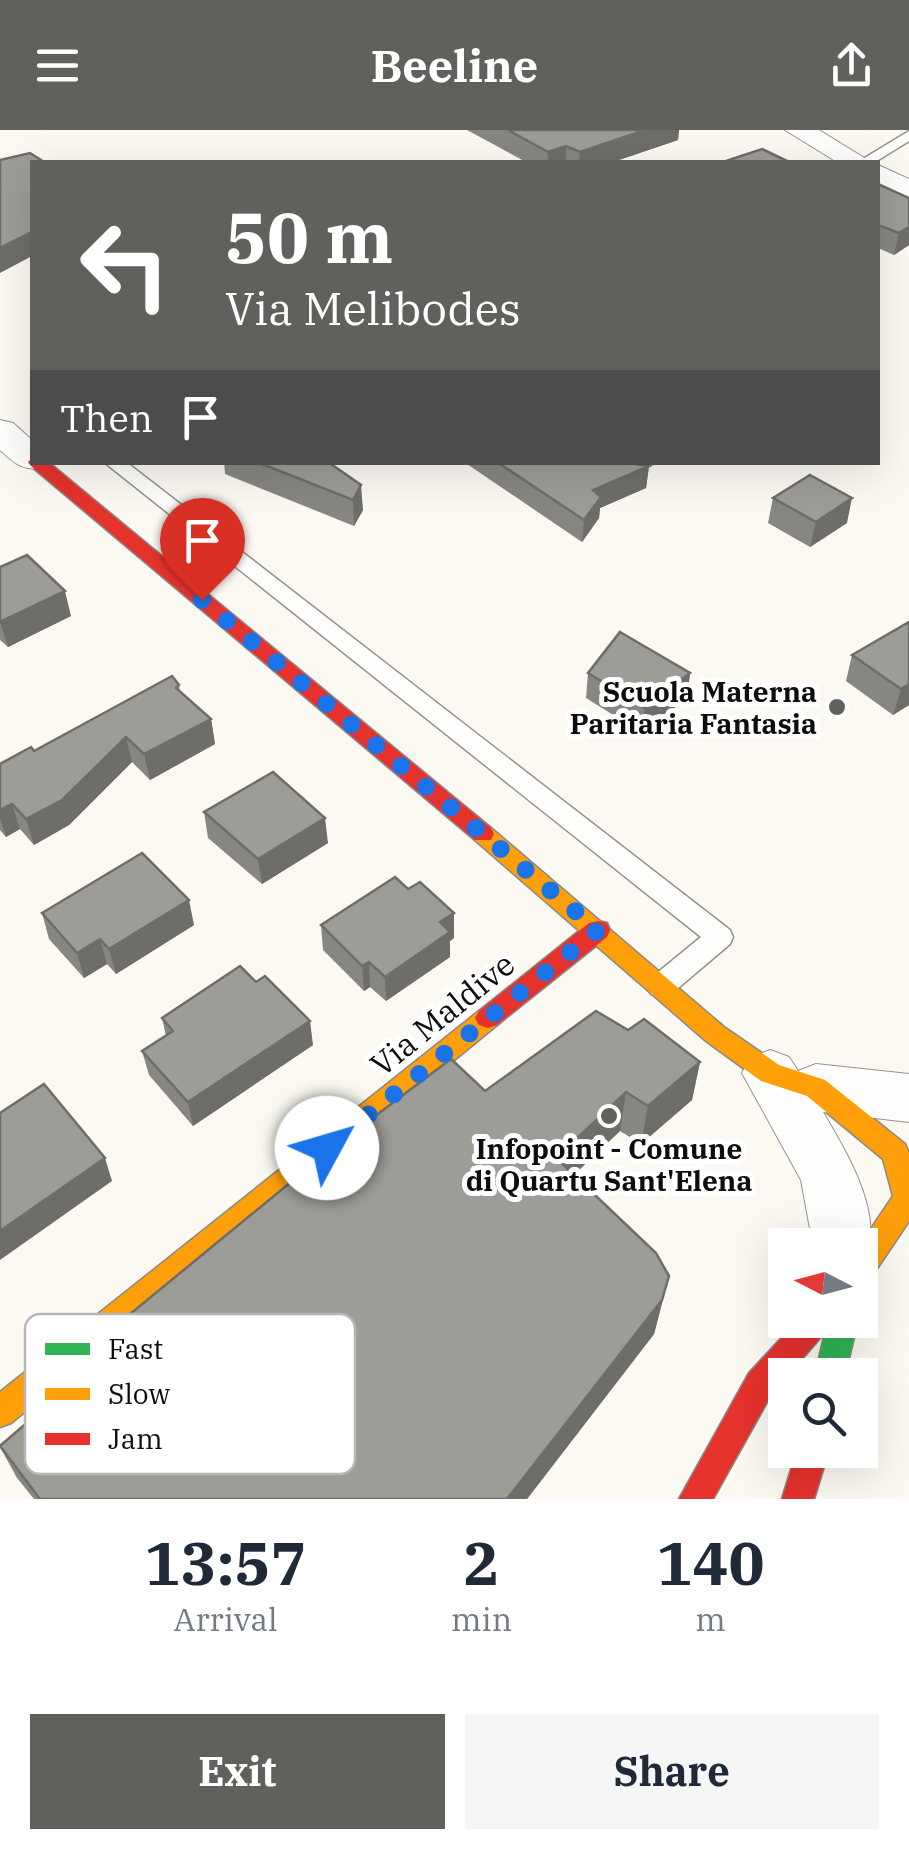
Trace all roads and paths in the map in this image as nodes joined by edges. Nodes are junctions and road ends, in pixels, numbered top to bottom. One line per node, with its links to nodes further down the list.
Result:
1 (798, 130): 3 (street)
2 (909, 135): 4 (lane)
3 (852, 160)
4 (868, 160)
5 (880, 175): 6 (street)
6 (909, 190)
7 (0, 432): 8 (street)
8 (30, 457)
9 (40, 465): 11 (street)
10 (117, 465): 12 (lane)
11 (598, 930): 12 (street); 16 (street, Via Maldive)
12 (661, 986): 13 (street)
13 (793, 1080): 14 (street); 15 (street); 15 (street)
14 (909, 1098)
15 (886, 1230)
16 (122, 1314)
17 (801, 1338): 21 (street)
18 (25, 1392): 19 (street, Via Maldive)
19 (0, 1412)
20 (807, 1468): 22 (street)
21 (694, 1499)
22 (798, 1499)

